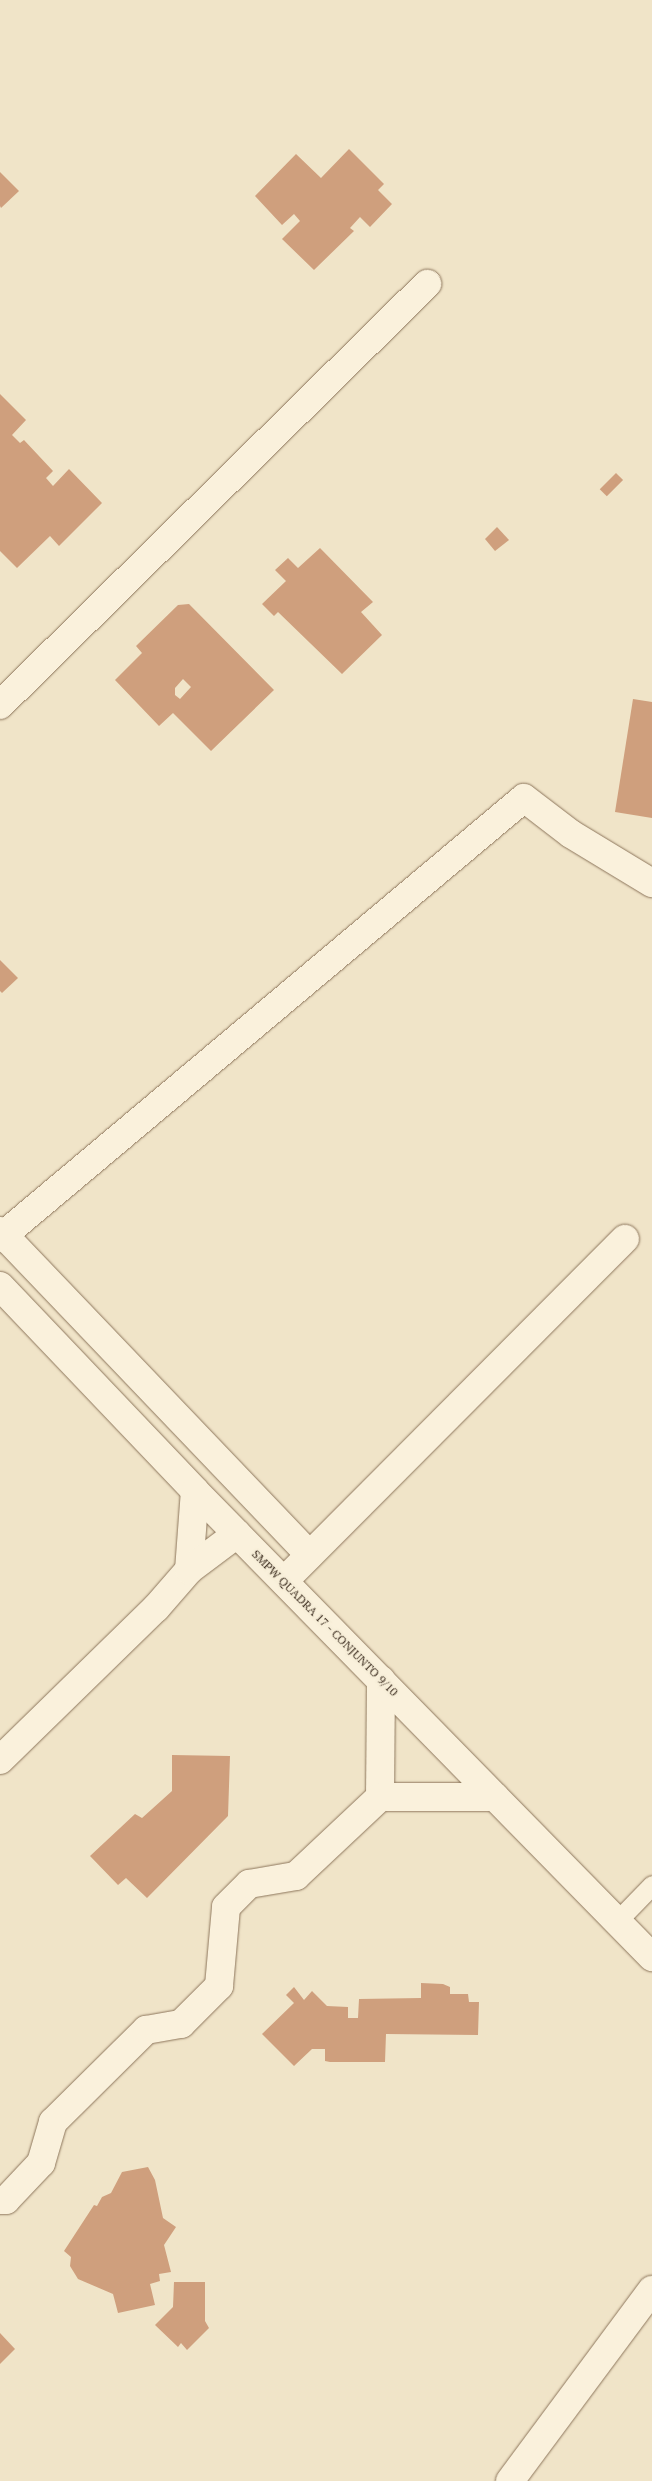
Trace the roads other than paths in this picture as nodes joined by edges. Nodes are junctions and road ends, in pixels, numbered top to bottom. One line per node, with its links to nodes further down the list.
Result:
1 (427, 284): 2 (street)
2 (0, 705)
3 (652, 883): 4 (street)
4 (1, 1234): 9 (street)
5 (625, 1239): 9 (street)
6 (0, 1286): 7 (street, SMPW QUADRA 17 - CONJUNTO 9/10)
7 (195, 1491): 8 (street, SMPW QUADRA 17 - CONJUNTO 9/10); 10 (street)
8 (238, 1534): 10 (street); 11 (street, SMPW QUADRA 17 - CONJUNTO 9/10)
9 (310, 1555): 11 (street)
10 (189, 1570): 13 (street)
11 (284, 1580): 12 (street, SMPW QUADRA 17 - CONJUNTO 9/10)
12 (381, 1680): 14 (street, SMPW QUADRA 17 - CONJUNTO 9/10); 15 (street)
13 (0, 1760)
14 (495, 1796): 15 (street); 17 (street, SMPW QUADRA 17 - CONJUNTO 9/10)
15 (380, 1797): 19 (street)
16 (652, 1885): 17 (lane)
17 (617, 1921): 18 (street, SMPW QUADRA 17 - CONJUNTO 9/10)
18 (652, 1957)
19 (0, 2200)
20 (652, 2290): 21 (street)
21 (510, 2481)

